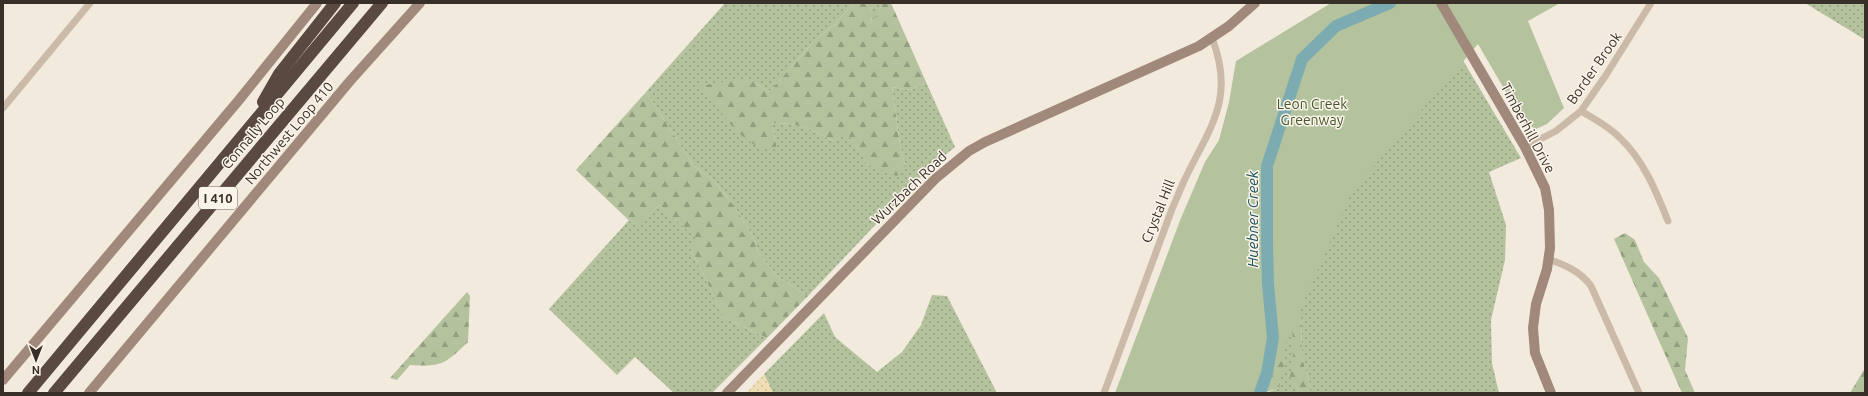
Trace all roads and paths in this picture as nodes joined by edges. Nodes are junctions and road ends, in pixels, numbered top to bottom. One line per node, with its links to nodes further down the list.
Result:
1 (90, 3): 11 (street)
2 (317, 3): 17 (main road)
3 (334, 3): 13 (highway)
4 (353, 3): 13 (highway, Connally Loop / I 410)
5 (382, 3): 19 (highway, Connally Loop / I 410)
6 (420, 3): 20 (main road, Northwest Loop 410)
7 (1255, 3): 10 (main road, Wurzbach Road)
8 (1440, 3): 14 (main road, Timberhill Drive)
9 (1651, 3): 12 (street, Border Brook)
10 (1212, 38): 21 (main road, Wurzbach Road); 22 (street, Crystal Hill)
11 (3, 108)
12 (1581, 111): 14 (street, Border Brook); 15 (street)
13 (241, 137): 18 (highway, Connally Loop / I 410)
14 (1525, 147): 16 (main road, Timberhill Drive)
15 (1668, 221)
16 (1548, 259): 23 (main road, Timberhill Drive); 24 (street)
17 (3, 380)
18 (28, 393)
19 (54, 393)
20 (89, 393)
21 (728, 393)
22 (1104, 393)
23 (1551, 393)
24 (1639, 393)

